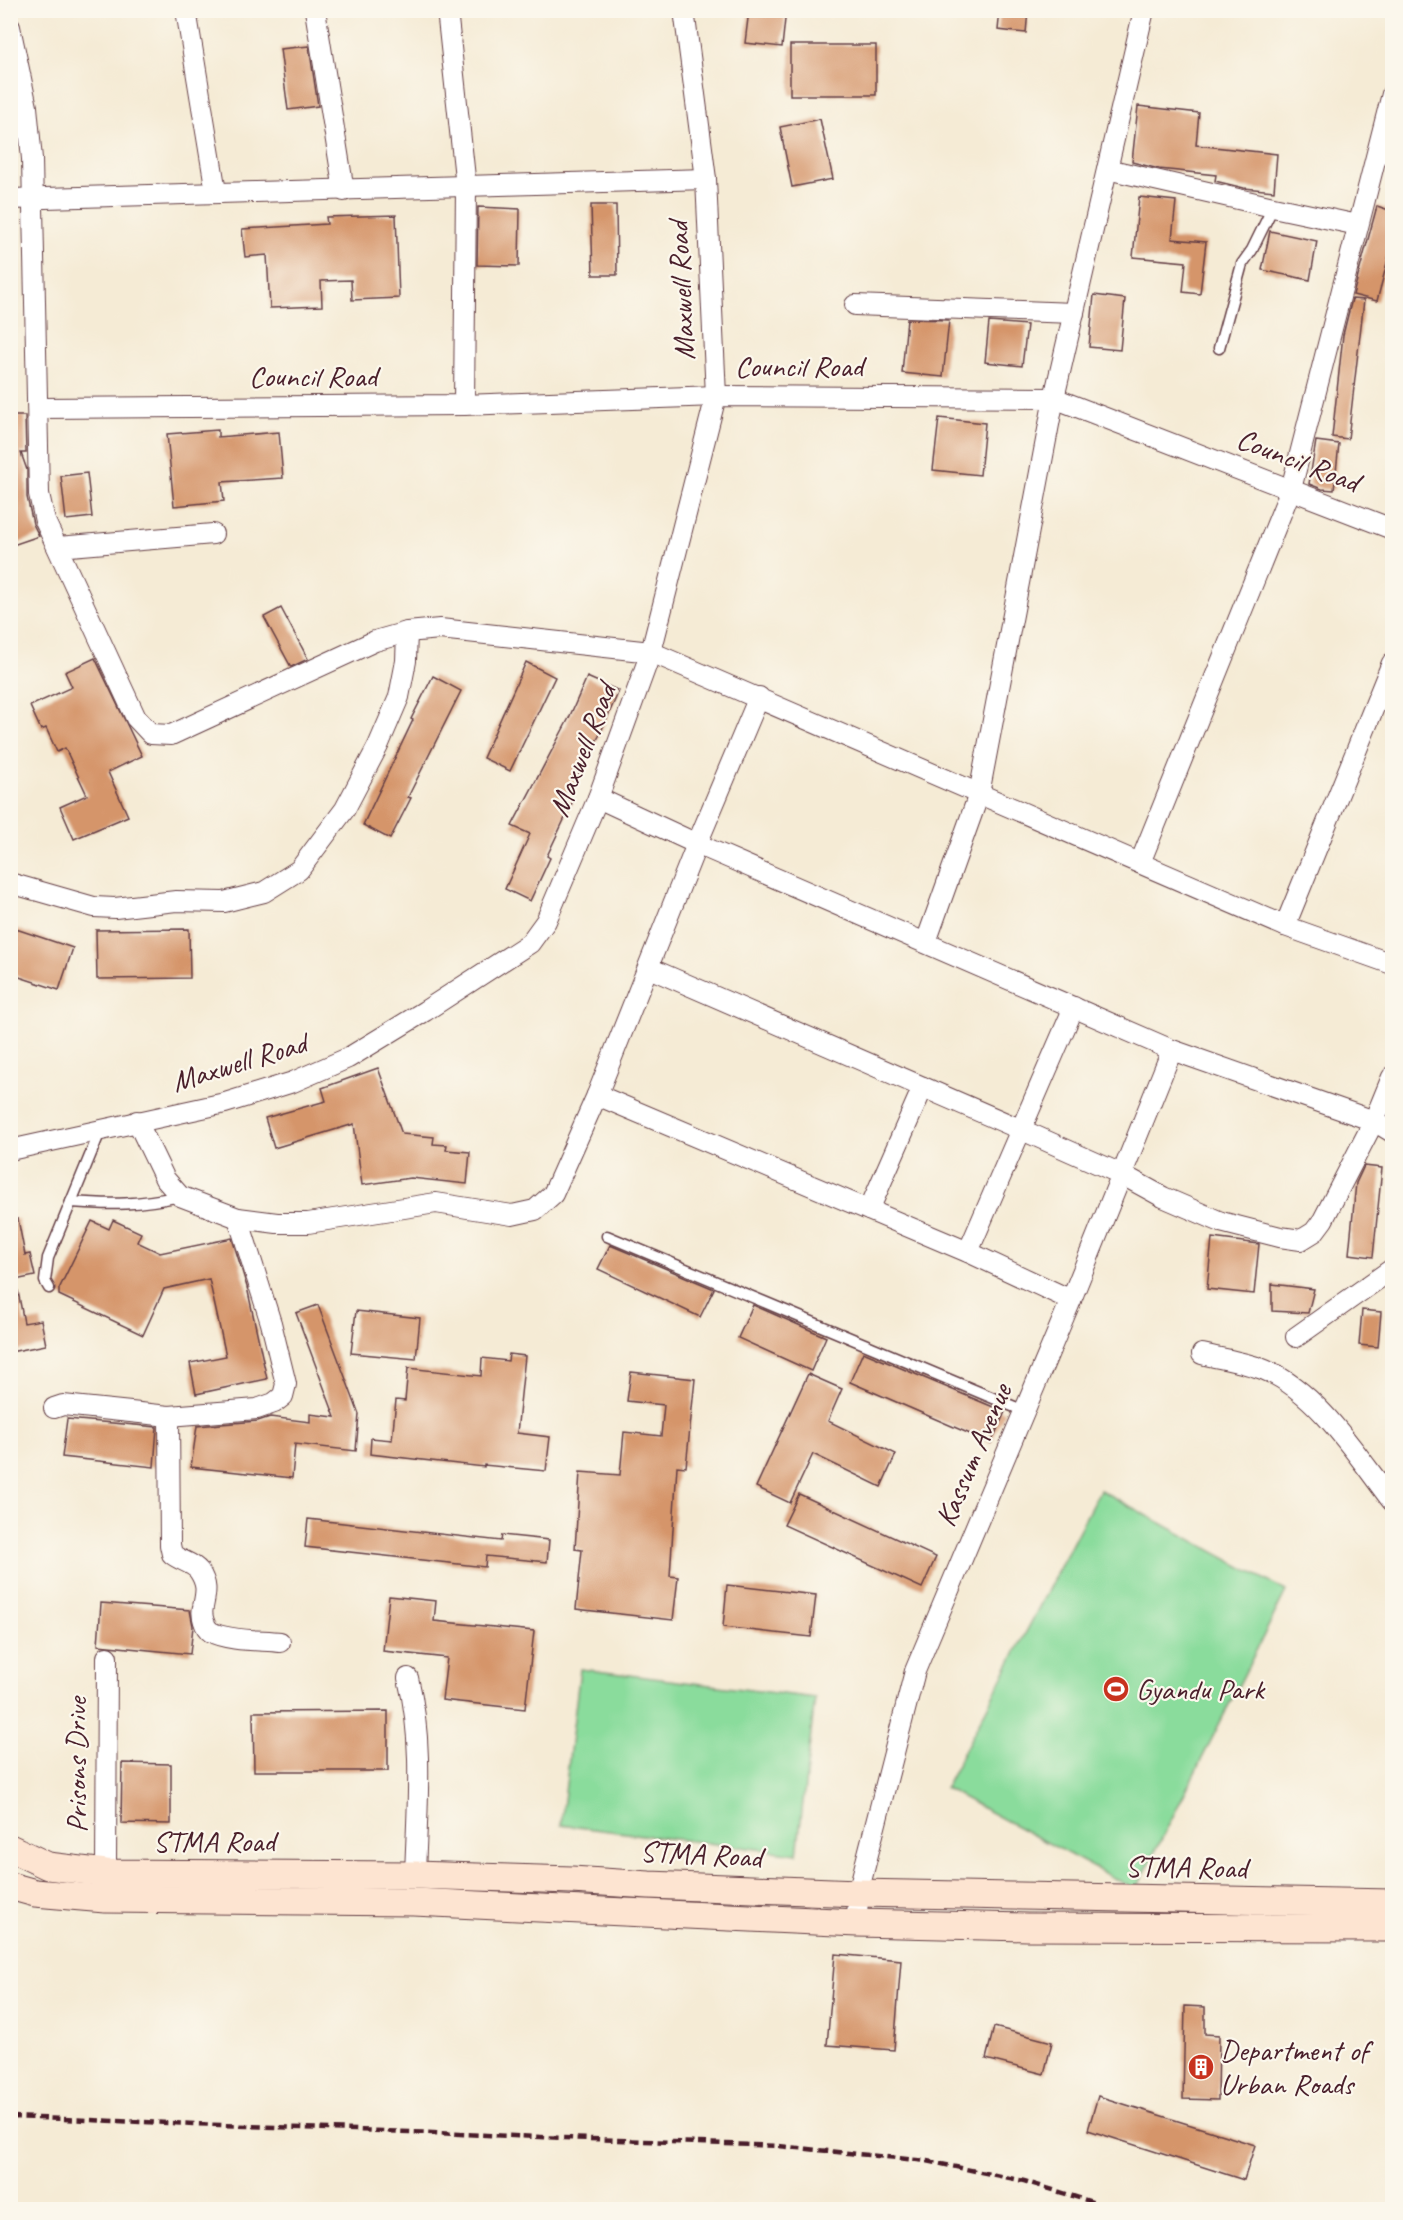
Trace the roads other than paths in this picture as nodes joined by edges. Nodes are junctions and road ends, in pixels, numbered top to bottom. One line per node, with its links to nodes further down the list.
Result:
1 (186, 10): 13 (street)
2 (315, 10): 12 (street)
3 (447, 10): 11 (street)
4 (684, 10): 10 (street, Maxwell Road)
5 (1144, 10): 9 (street)
6 (10, 27): 15 (street)
7 (1392, 94): 8 (street)
8 (1387, 144): 17 (street)
9 (1107, 169): 16 (street); 19 (street)
10 (706, 179): 11 (street); 21 (street, Maxwell Road)
11 (466, 188): 12 (street); 23 (street)
12 (344, 191): 13 (street)
13 (216, 192): 15 (street)
14 (10, 199): 15 (street)
15 (32, 199): 24 (street)
16 (1273, 207): 17 (street); 20 (lane)
17 (1358, 225): 25 (street)
18 (855, 305): 19 (street)
19 (1074, 313): 22 (street)
20 (1219, 348)
21 (716, 396): 22 (street, Council Road); 23 (street, Council Road); 30 (street, Maxwell Road)
22 (1054, 398): 25 (street, Council Road); 33 (street)
23 (464, 405): 24 (street, Council Road)
24 (38, 408): 28 (street)
25 (1291, 489): 26 (street, Council Road); 36 (street)
26 (1392, 529)
27 (213, 534): 28 (street)
28 (58, 548): 29 (street)
29 (407, 632): 30 (street); 37 (street)
30 (651, 652): 32 (street); 34 (street, Maxwell Road)
31 (1392, 663): 38 (street)
32 (759, 697): 33 (street); 35 (street)
33 (979, 794): 36 (street); 39 (street)
34 (598, 798): 35 (street); 47 (street, Maxwell Road)
35 (697, 844): 39 (street); 41 (street)
36 (1140, 863): 38 (street)
37 (10, 883)
38 (1286, 926): 40 (street)
39 (926, 942): 42 (street)
40 (1392, 964)
41 (649, 968): 45 (street); 46 (street)
42 (1074, 1007): 43 (street); 50 (street)
43 (1172, 1050): 48 (street); 53 (street, Kassum Avenue)
44 (1392, 1077): 48 (street)
45 (923, 1087): 50 (street); 56 (street)
46 (597, 1095): 56 (street); 57 (street)
47 (137, 1121): 49 (street, Maxwell Road); 54 (street)
48 (1374, 1122): 51 (street); 53 (street)
49 (101, 1130): 52 (street, Maxwell Road); 55 (lane)
50 (1022, 1130): 53 (street); 59 (street)
51 (1392, 1132)
52 (10, 1150)
53 (1121, 1174): 62 (street, Kassum Avenue)
54 (180, 1196): 55 (lane); 57 (street)
55 (71, 1202): 61 (lane)
56 (869, 1210): 59 (street)
57 (238, 1218): 67 (street)
58 (607, 1236): 66 (lane)
59 (968, 1252): 62 (street)
60 (1392, 1269): 63 (street)
61 (49, 1288)
62 (1071, 1300): 66 (street, Kassum Avenue)
63 (1296, 1337)
64 (1202, 1354): 68 (street)
65 (54, 1408): 67 (street)
66 (1024, 1411): 76 (street, Kassum Avenue)
67 (169, 1416): 69 (street)
68 (1392, 1502)
69 (280, 1642)
70 (107, 1657): 73 (street, Prisons Drive)
71 (408, 1678): 74 (street)
72 (10, 1848): 73 (main road, STMA Road)
73 (106, 1873): 74 (main road, STMA Road)
74 (415, 1875): 76 (main road, STMA Road)
75 (10, 1886): 78 (main road, STMA Road)
76 (858, 1893): 77 (main road, STMA Road); 78 (street, Kassum Avenue)
77 (1392, 1903)
78 (857, 1923): 79 (main road, STMA Road)
79 (1392, 1928)

